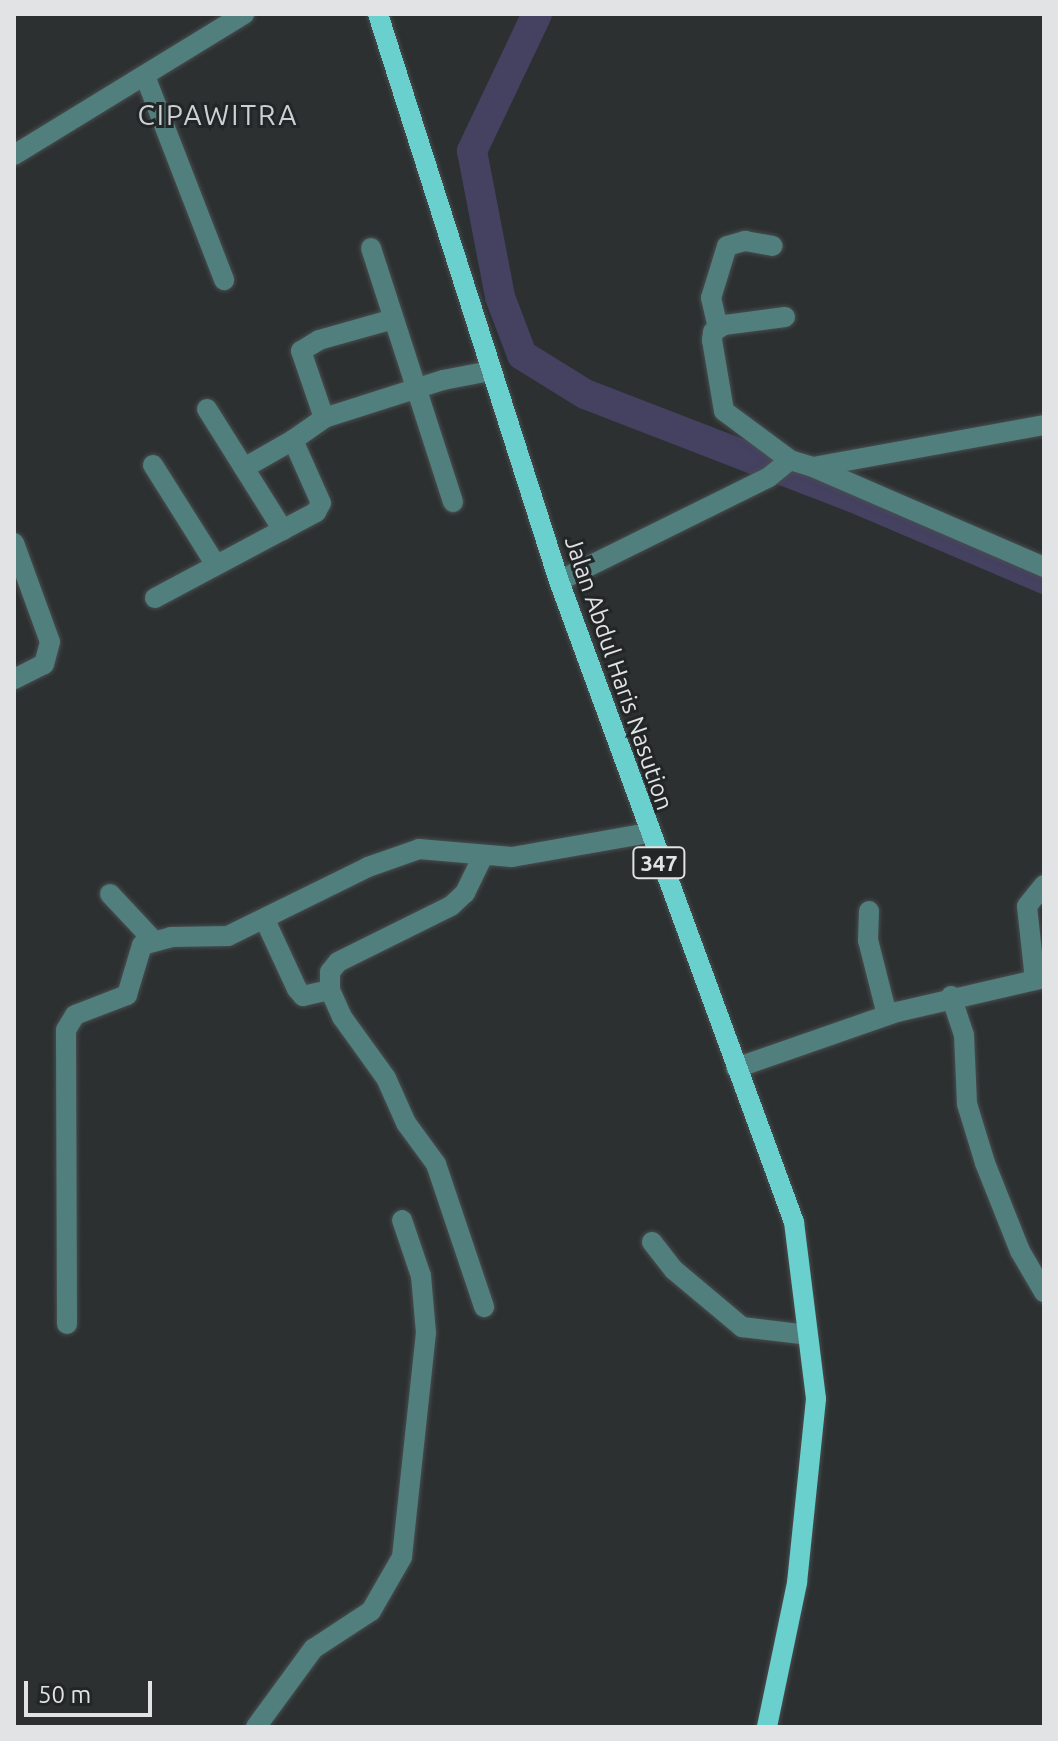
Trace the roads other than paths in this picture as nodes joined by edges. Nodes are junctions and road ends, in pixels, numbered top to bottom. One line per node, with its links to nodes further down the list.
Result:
1 (244, 14): 3 (street)
2 (378, 14): 11 (main road, Jalan Abdul Haris Nasution / 347)
3 (145, 76): 4 (street); 7 (street)
4 (14, 155)
5 (773, 246): 10 (street)
6 (371, 248): 9 (street)
7 (224, 280)
8 (785, 317): 10 (street)
9 (393, 319): 12 (street); 14 (street)
10 (718, 328): 18 (street)
11 (490, 371): 12 (street); 26 (main road, Jalan Abdul Haris Nasution / 347)
12 (418, 388): 14 (street); 21 (street)
13 (207, 409): 20 (street)
14 (324, 418): 16 (street)
15 (1044, 425): 19 (street)
16 (293, 440): 20 (street); 22 (street)
17 (153, 465): 24 (street)
18 (781, 467): 19 (street); 26 (street)
19 (813, 467): 25 (street)
20 (244, 468): 22 (street)
21 (453, 502)
22 (283, 530): 24 (street)
23 (14, 543): 28 (street)
24 (216, 565): 27 (street)
25 (1044, 567)
26 (559, 581): 29 (main road, Jalan Abdul Haris Nasution / 347)
27 (155, 598)
28 (14, 679)
29 (648, 833): 30 (street); 40 (main road, Jalan Abdul Haris Nasution / 347)
30 (483, 856): 34 (street); 37 (street)
31 (1044, 885): 36 (street)
32 (110, 894): 35 (street)
33 (869, 911): 39 (street)
34 (265, 920): 35 (street); 37 (street)
35 (154, 941): 45 (street)
36 (1039, 979): 38 (street)
37 (330, 990): 44 (street)
38 (951, 996): 39 (street); 43 (street)
39 (887, 1015): 40 (street)
40 (736, 1068): 46 (main road, Jalan Abdul Haris Nasution / 347)
41 (402, 1220): 47 (street)
42 (652, 1242): 46 (street)
43 (1044, 1292)
44 (484, 1307)
45 (67, 1324)
46 (808, 1335): 48 (main road, Jalan Abdul Haris Nasution / 347)
47 (256, 1727)
48 (767, 1727)

